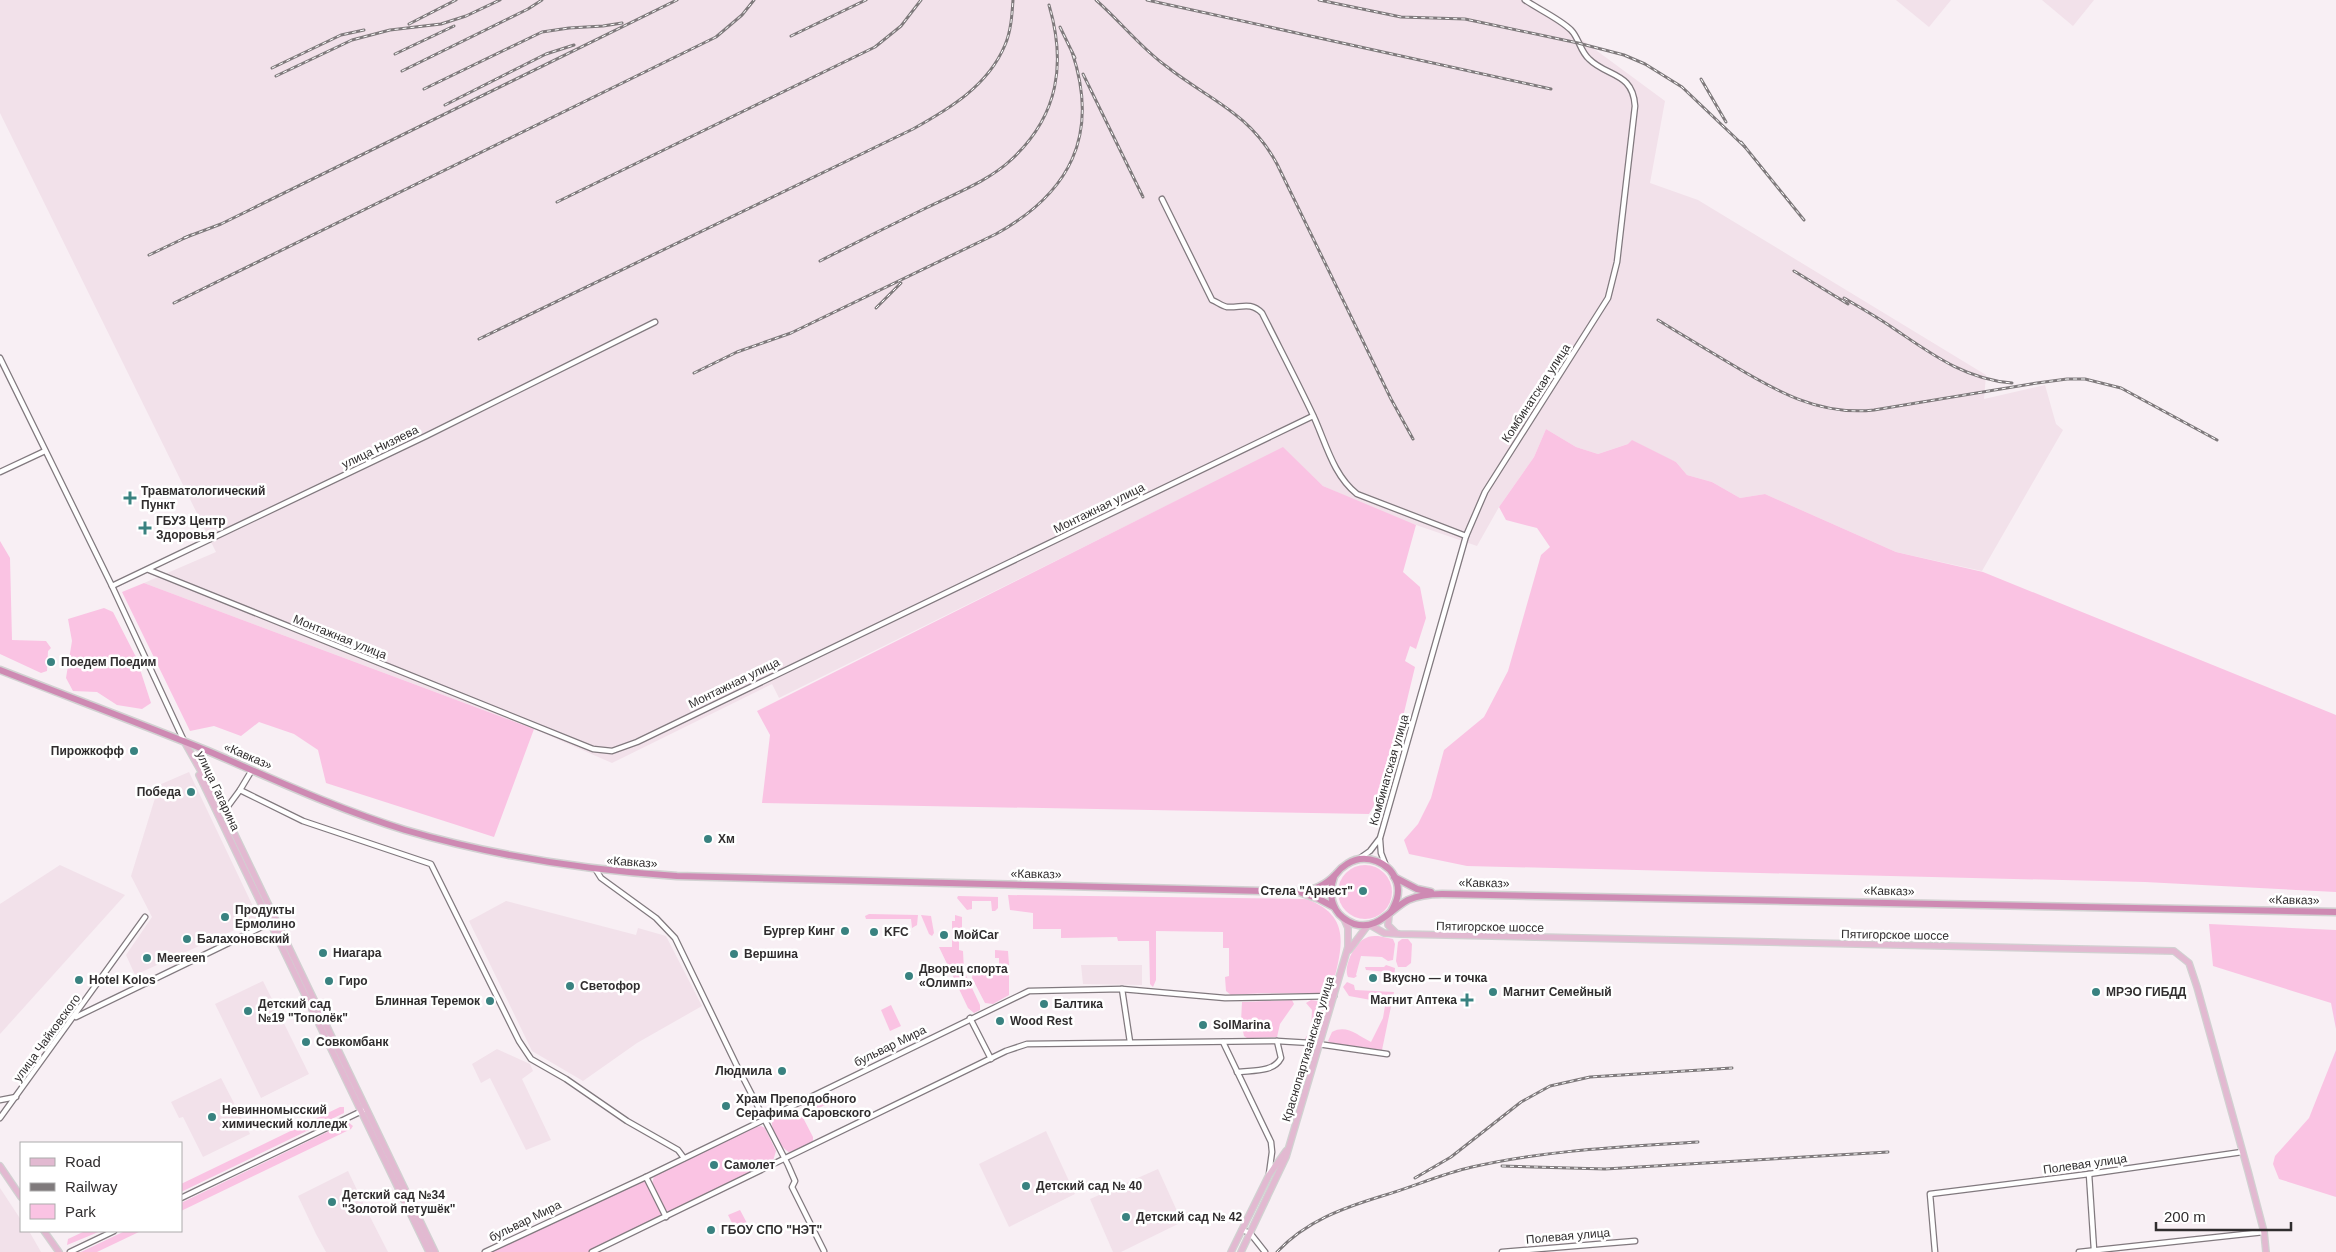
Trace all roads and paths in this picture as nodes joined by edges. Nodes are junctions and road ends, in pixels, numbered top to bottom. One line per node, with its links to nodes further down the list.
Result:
1 (1525, 0): 8 (street, Комбинатская улица)
2 (1162, 199): 5 (street)
3 (655, 322): 9 (street, улица Низяева)
4 (0, 358): 6 (street)
5 (1313, 416): 8 (street); 9 (street, Монтажная улица)
6 (45, 451): 7 (street); 10 (street)
7 (0, 472)
8 (1466, 536): 17 (street, Комбинатская улица)
9 (149, 570): 10 (street, улица Низяева)
10 (112, 586): 12 (street)
11 (0, 670): 12 (highway, «Кавказ»)
12 (184, 741): 13 (highway, «Кавказ»); 15 (main road, улица Гагарина); 16 (main road, улица Гагарина)
13 (252, 770): 14 (street); 20 (highway, «Кавказ»)
14 (240, 790): 15 (street); 53 (street)
15 (224, 812): 16 (street); 30 (main road, улица Гагарина)
16 (217, 815): 31 (main road, улица Гагарина)
17 (1380, 838): 18 (street, Комбинатская улица); 19 (street, Комбинатская улица)
18 (1356, 859): 19 (highway); 21 (highway, «Кавказ»)
19 (1387, 867): 22 (highway, «Кавказ»)
20 (596, 870): 23 (highway, «Кавказ»); 50 (street)
21 (1335, 876): 23 (highway, «Кавказ»); 25 (highway)
22 (1394, 877): 24 (highway, «Кавказ»); 27 (highway)
23 (1298, 892): 25 (highway, «Кавказ»)
24 (1442, 894): 26 (highway, «Кавказ»); 27 (highway, «Кавказ»)
25 (1335, 908): 29 (highway, «Кавказ»)
26 (2336, 912)
27 (1390, 914): 32 (highway, «Кавказ»); 33 (main road)
28 (145, 918): 37 (street, улица Чайковского)
29 (1344, 919): 32 (highway); 34 (main road, Краснопартизанская улица)
30 (276, 921): 31 (street); 48 (main road, улица Гагарина)
31 (270, 923): 37 (street); 48 (main road, улица Гагарина)
32 (1369, 925): 33 (main road, Пятигорское шоссе); 34 (main road, Краснопартизанская улица)
33 (1400, 934): 52 (main road, Пятигорское шоссе)
34 (1346, 956): 36 (main road, Краснопартизанская улица)
35 (1122, 990): 36 (street, бульвар Мира); 38 (street, бульвар Мира); 40 (street)
36 (1334, 996): 42 (main road, Краснопартизанская улица)
37 (75, 1018): 46 (street, улица Чайковского)
38 (970, 1018): 44 (street); 50 (street, бульвар Мира)
39 (1277, 1041): 41 (street); 42 (street); 45 (street)
40 (1130, 1042): 41 (street); 44 (street)
41 (1223, 1042): 45 (street)
42 (1320, 1044): 43 (street); 51 (main road, Краснопартизанская улица)
43 (1387, 1054)
44 (992, 1059): 54 (street)
45 (1237, 1072): 57 (street)
46 (17, 1096): 47 (street, улица Чайковского); 49 (street, улица Чайковского)
47 (0, 1100)
48 (364, 1110): 60 (street); 72 (main road, улица Гагарина); 73 (main road, улица Гагарина)
49 (0, 1118)
50 (764, 1119): 53 (street, бульвар Мира); 54 (street)
51 (1288, 1147): 57 (main road, Краснопартизанская улица); 66 (main road, Краснопартизанская улица)
52 (2242, 1152): 56 (street, Полевая улица); 65 (main road, Пятигорское шоссе)
53 (684, 1158): 58 (street, бульвар Мира)
54 (785, 1158): 61 (street); 69 (street)
55 (0, 1166): 59 (main road)
56 (2089, 1174): 68 (street); 80 (street, Полевая улица)
57 (1269, 1175): 62 (main road, Краснопартизанская улица)
58 (646, 1177): 61 (street); 74 (street, бульвар Мира)
59 (20, 1196)
60 (182, 1198)
61 (666, 1217): 75 (street)
62 (1242, 1230): 66 (street); 76 (main road, Краснопартизанская улица)
63 (45, 1232): 70 (main road)
64 (112, 1232): 71 (street)
65 (2264, 1232): 68 (street); 83 (main road, Пятигорское шоссе)
66 (1250, 1233): 77 (main road, Краснопартизанская улица); 78 (street)
67 (1635, 1241): 79 (street, Полевая улица)
68 (2094, 1250): 82 (street)
69 (824, 1251)
70 (59, 1252)
71 (70, 1252)
72 (429, 1252)
73 (435, 1252)
74 (485, 1252)
75 (592, 1252)
76 (1231, 1252)
77 (1241, 1252)
78 (1265, 1252)
79 (1502, 1252)
80 (1935, 1252)
81 (2079, 1252): 82 (street)
82 (2084, 1252)
83 (2266, 1252)

